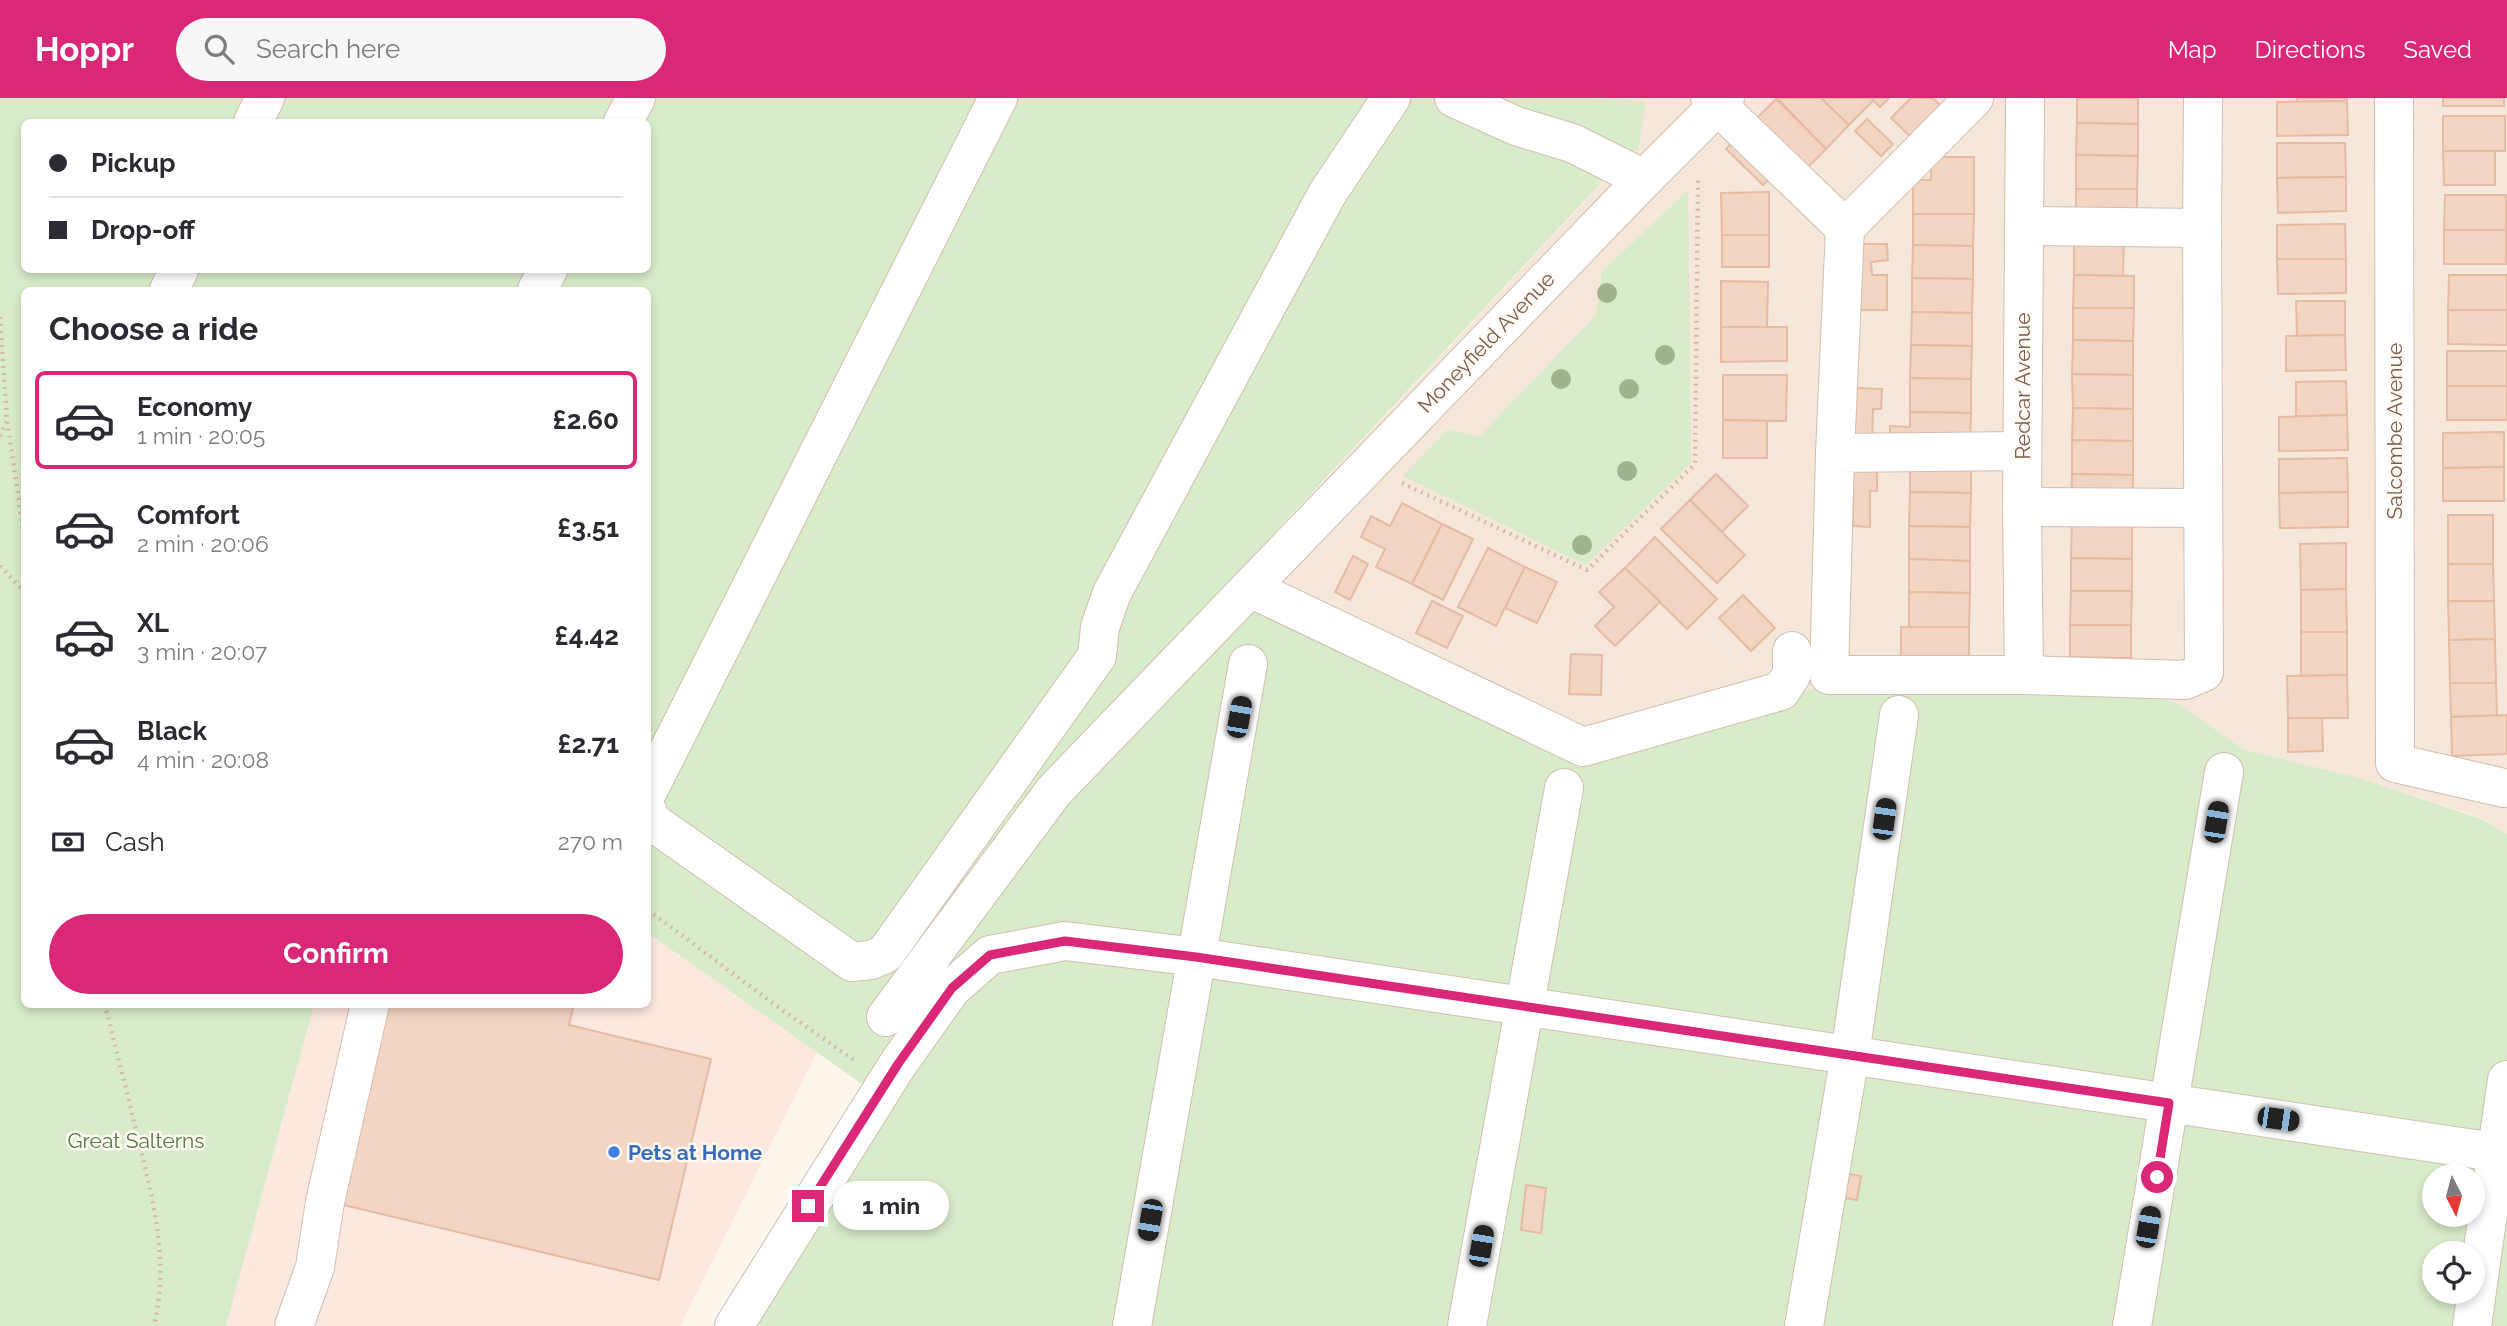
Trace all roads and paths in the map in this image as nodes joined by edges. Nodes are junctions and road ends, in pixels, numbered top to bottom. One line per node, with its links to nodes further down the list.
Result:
1 (265, 98): 11 (street)
2 (636, 98): 12 (street)
3 (998, 98): 35 (street)
4 (1391, 98): 38 (street)
5 (1974, 98): 16 (street)
6 (2025, 98): 15 (street, Redcar Avenue)
7 (2203, 98): 17 (street)
8 (2394, 98): 37 (street, Salcombe Avenue)
9 (1717, 100): 13 (street, Moneyfield Avenue); 16 (street)
10 (1469, 101): 14 (street)
11 (254, 119)
12 (625, 119)
13 (1682, 142): 14 (street, Moneyfield Avenue); 23 (path)
14 (1644, 179): 23 (street, Moneyfield Avenue)
15 (2024, 226): 17 (street); 21 (street, Redcar Avenue)
16 (1845, 228): 22 (street)
17 (2202, 229): 25 (street)
18 (0, 317): 19 (path)
19 (7, 420): 20 (path); 26 (path)
20 (0, 436)
21 (2022, 451): 22 (street); 24 (street, Redcar Avenue)
22 (1835, 453): 32 (street)
23 (1366, 466): 29 (street, Moneyfield Avenue)
24 (2022, 507): 25 (street); 32 (street, Redcar Avenue)
25 (2202, 508): 32 (street)
26 (21, 515)
27 (0, 566): 28 (path)
28 (21, 588)
29 (1250, 588): 30 (street); 44 (street, Moneyfield Avenue)
30 (1792, 651)
31 (1248, 664): 40 (street)
32 (2024, 675)
33 (1899, 715): 45 (street)
34 (2224, 772): 48 (street)
35 (651, 785)
36 (1564, 788): 41 (street)
37 (2504, 788)
38 (651, 821)
39 (651, 911): 46 (path)
40 (1196, 957): 41 (street); 52 (street); 53 (street)
41 (1525, 1006): 45 (street); 54 (street)
42 (106, 1008): 50 (path)
43 (369, 1008): 51 (street)
44 (886, 1017)
45 (1850, 1055): 48 (street); 55 (street)
46 (863, 1067)
47 (2507, 1080): 49 (street)
48 (2169, 1103): 49 (street); 56 (street)
49 (2501, 1153): 57 (street)
50 (154, 1326)
51 (294, 1326)
52 (734, 1326)
53 (1132, 1326)
54 (1467, 1326)
55 (1804, 1326)
56 (2132, 1326)
57 (2472, 1326)

